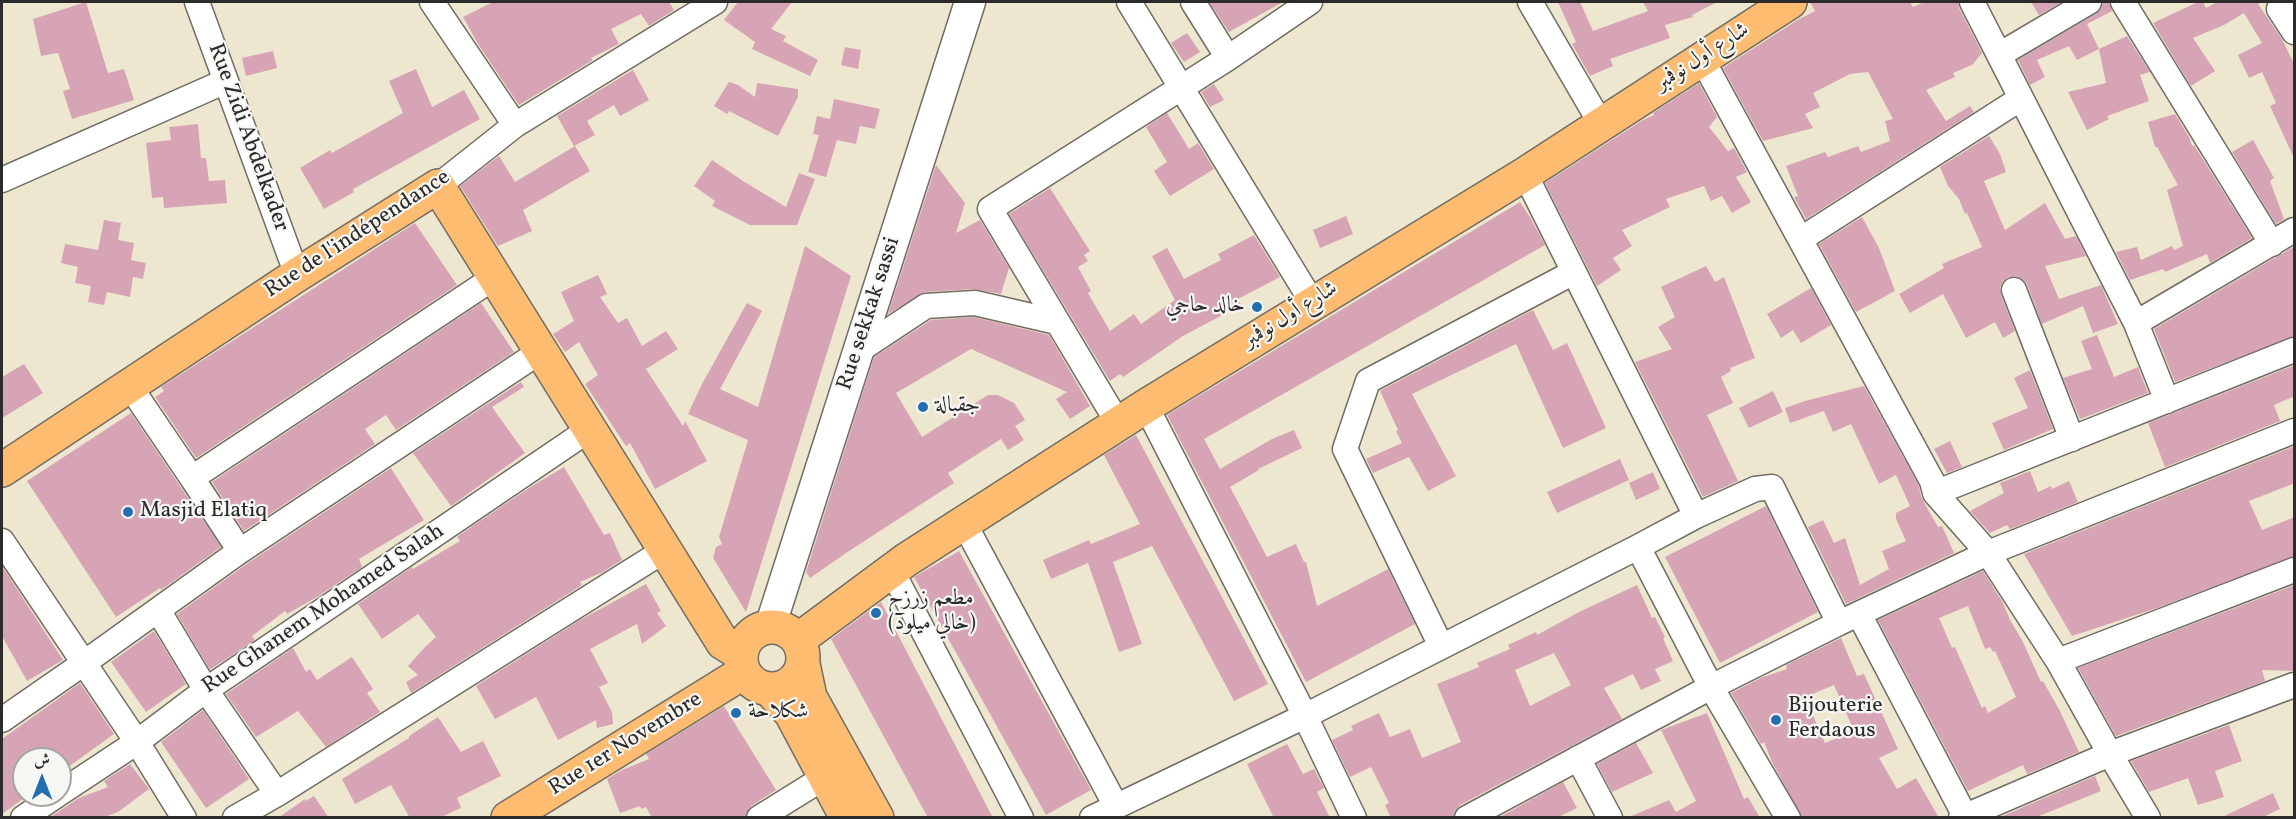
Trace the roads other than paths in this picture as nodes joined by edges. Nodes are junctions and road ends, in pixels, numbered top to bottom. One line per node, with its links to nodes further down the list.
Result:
1 (197, 2): 18 (street, Rue Zidi Abdelkader)
2 (432, 2): 22 (street)
3 (715, 2): 22 (street, Rue de l'indépendance)
4 (970, 2): 38 (street, Rue sekkak sassi)
5 (1129, 2): 19 (street)
6 (1193, 2): 16 (street)
7 (1310, 2): 16 (street)
8 (1530, 2): 21 (street)
9 (1790, 2): 17 (main road, شارع أول نوفمبر)
10 (1972, 2): 15 (street)
11 (2090, 2): 15 (street)
12 (2123, 2): 28 (street)
13 (2281, 4): 14 (street)
14 (2295, 32)
15 (1999, 55): 20 (street)
16 (1228, 58): 19 (street)
17 (1702, 59): 21 (main road, شارع أول نوفمبر); 27 (street)
18 (226, 81): 24 (street); 30 (street, Rue Zidi Abdelkader)
19 (1181, 88): 33 (street); 34 (street)
20 (2020, 99): 27 (street); 35 (street)
21 (1602, 124): 23 (main road, شارع أول نوفمبر)
22 (515, 125): 25 (street, Rue de l'indépendance)
23 (1525, 174): 29 (street); 33 (main road, شارع أول نوفمبر)
24 (2, 180)
25 (438, 186): 30 (main road, Rue de l'indépendance); 31 (main road)
26 (2295, 230): 28 (street)
27 (1801, 239): 48 (street)
28 (2272, 244): 35 (street)
29 (1574, 272): 49 (street); 62 (street)
30 (297, 275): 39 (main road, Rue de l'indépendance)
31 (495, 277): 37 (main road); 47 (street)
32 (2014, 290): 45 (street)
33 (1312, 302): 41 (main road, شارع أول نوفمبر)
34 (1057, 322): 38 (street); 42 (street)
35 (2136, 324): 40 (street)
36 (2295, 350): 40 (street)
37 (541, 351): 43 (main road); 54 (street)
38 (858, 351): 61 (street, Rue sekkak sassi)
39 (129, 385): 46 (main road, Rue de l'indépendance); 47 (street)
40 (2167, 401): 45 (street)
41 (1146, 406): 42 (main road, شارع أول نوفمبر); 69 (street)
42 (1119, 423): 50 (main road, شارع أول نوفمبر)
43 (590, 429): 53 (main road); 68 (street, Rue Ghanem Mohamed Salah)
44 (2295, 431): 55 (street)
45 (2072, 439): 48 (street)
46 (2, 470)
47 (192, 478): 54 (street)
48 (1935, 493): 55 (street)
49 (1696, 516): 52 (street); 60 (street)
50 (964, 523): 58 (main road, شارع أول نوفمبر); 77 (street)
51 (2, 541): 56 (street)
52 (1638, 547): 62 (street); 67 (street)
53 (665, 550): 65 (main road); 76 (street)
54 (240, 551): 59 (street)
55 (1988, 553): 60 (street); 63 (street)
56 (8, 566): 64 (street)
57 (2295, 570): 63 (street)
58 (892, 571): 61 (main road, شارع أول نوفمبر); 87 (street)
59 (158, 610): 64 (street); 68 (street)
60 (1849, 618): 67 (street); 79 (street)
61 (790, 644): 65 (main road); 65 (main road); 86 (main road)
62 (1442, 646): 69 (street)
63 (2058, 661): 72 (street)
64 (84, 663): 70 (street); 71 (street)
65 (752, 672): 74 (main road); 83 (main road, Rue 1er Novembre)
66 (2295, 686): 72 (street)
67 (1711, 687): 73 (street); 92 (street)
68 (206, 690): 71 (street, Rue Ghanem Mohamed Salah); 76 (street)
69 (1305, 716): 77 (street); 89 (street)
70 (2, 720)
71 (137, 742): 75 (street, Rue Ghanem Mohamed Salah); 81 (street)
72 (2110, 754): 79 (street); 93 (street)
73 (1578, 758): 90 (street); 91 (street)
74 (825, 777): 84 (street); 85 (main road)
75 (72, 785)
76 (277, 794): 82 (street)
77 (1116, 806): 88 (street)
78 (40, 807): 80 (street, Rue Ghanem Mohamed Salah)
79 (1964, 817)
80 (23, 818)
81 (184, 818)
82 (236, 818)
83 (508, 818)
84 (759, 818)
85 (847, 818)
86 (876, 818)
87 (1021, 818)
88 (1092, 818)
89 (1354, 818)
90 (1467, 818)
91 (1610, 818)
92 (1788, 818)
93 (2148, 818)

